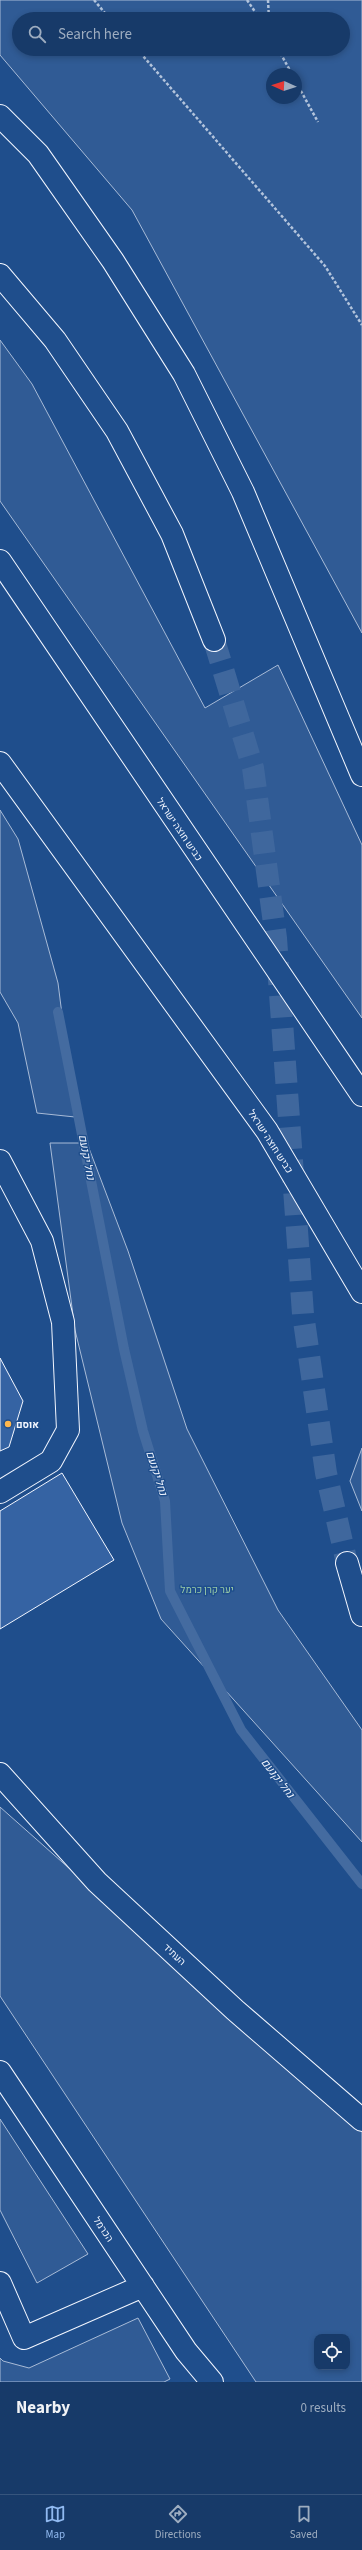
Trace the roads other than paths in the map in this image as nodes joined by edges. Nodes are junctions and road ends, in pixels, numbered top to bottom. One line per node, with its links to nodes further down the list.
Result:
1 (0, 116): 6 (main road)
2 (0, 275): 4 (main road)
3 (0, 561): 7 (main road, כביש חוצה ישראל)
4 (214, 640)
5 (0, 763): 9 (main road, כביש חוצה ישראל)
6 (362, 775)
7 (362, 1096)
8 (0, 1161): 10 (main road)
9 (362, 1292)
10 (0, 1492)
11 (347, 1563): 12 (main road)
12 (362, 1615)
13 (0, 1774): 15 (main road, העתיד)
14 (0, 2072): 17 (main road, הכרמל)
15 (362, 2120)
16 (0, 2283): 17 (main road)
17 (143, 2286): 18 (main road, הכרמל)
18 (212, 2382)

